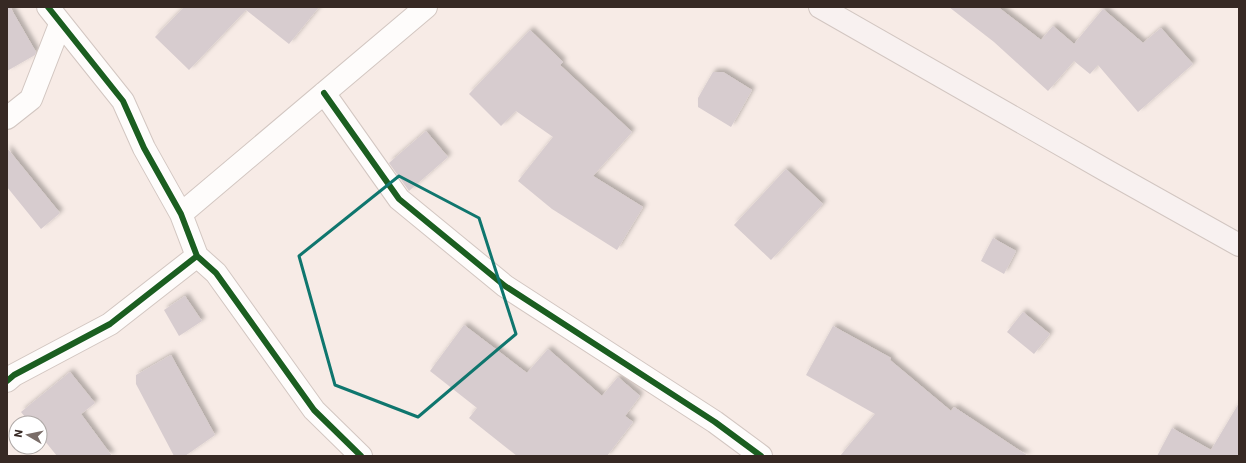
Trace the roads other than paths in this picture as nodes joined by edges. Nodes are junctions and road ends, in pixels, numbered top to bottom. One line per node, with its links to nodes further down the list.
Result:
1 (426, 7): 4 (street)
2 (820, 7): 7 (main road)
3 (54, 14): 5 (street); 6 (street)
4 (324, 93): 6 (street); 11 (street)
5 (7, 118)
6 (181, 214): 8 (street)
7 (1239, 245)
8 (197, 256): 9 (street); 10 (street)
9 (7, 381)
10 (361, 456)
11 (761, 456)

